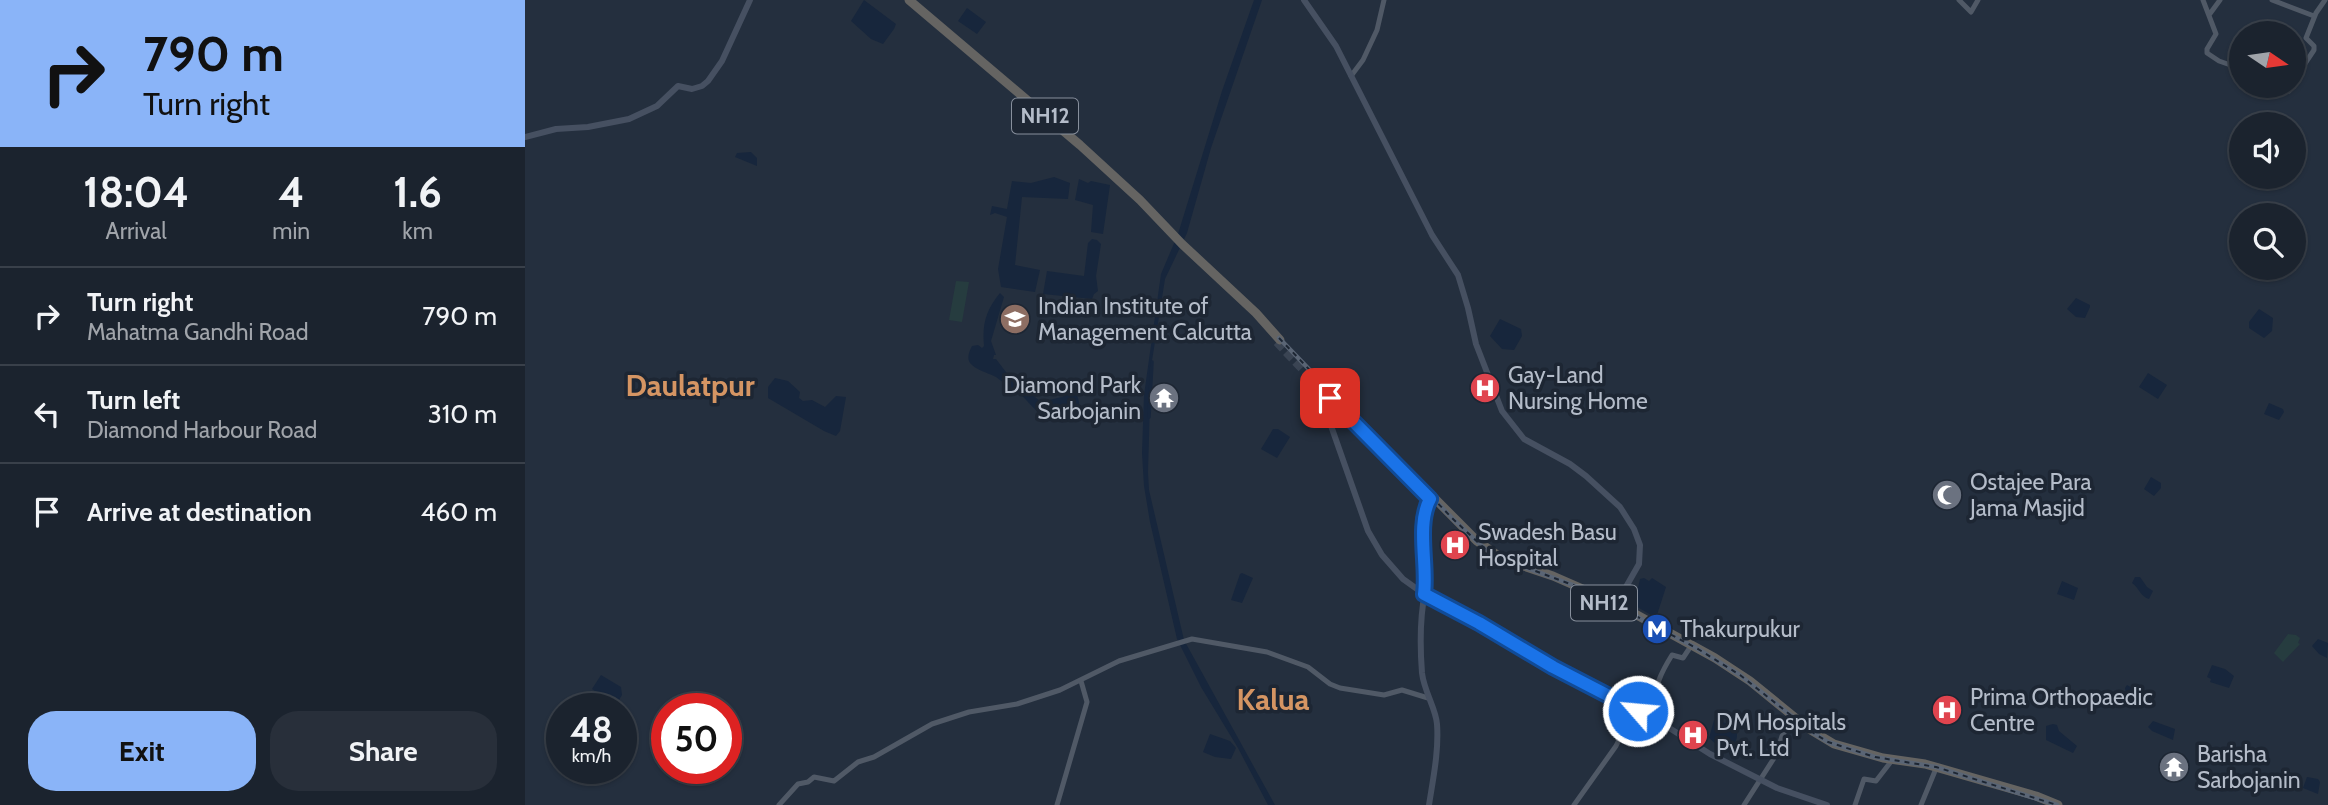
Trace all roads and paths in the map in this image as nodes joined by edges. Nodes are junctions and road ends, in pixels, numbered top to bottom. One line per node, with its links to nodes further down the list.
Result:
1 (750, 0): 18 (main road)
2 (909, 0): 19 (highway, NH12)
3 (1304, 0): 17 (main road)
4 (1384, 0): 17 (street)
5 (1959, 0): 6 (street)
6 (1978, 0)
7 (2203, 0): 11 (street)
8 (2220, 0): 11 (street)
9 (2272, 0): 12 (street)
10 (2325, 0): 12 (street)
11 (2209, 15): 16 (street)
12 (2314, 16): 13 (street)
13 (2307, 33)
14 (2307, 40): 15 (street)
15 (2307, 59)
16 (2229, 64)
17 (1351, 76): 24 (main road)
18 (525, 137)
19 (1278, 341)
20 (1319, 385): 21 (highway, NH12); 23 (main road)
21 (1331, 397): 22 (highway, NH12); 23 (main road)
22 (1431, 498): 23 (main road); 24 (highway, NH12)
23 (1424, 592): 29 (main road); 30 (main road)
24 (1616, 606): 25 (highway, NH12)
25 (1679, 641): 26 (highway, NH12); 28 (highway, NH12)
26 (1689, 649): 28 (highway, NH12); 30 (street)
27 (1081, 681): 29 (street); 37 (street); 38 (street)
28 (1753, 686): 31 (highway, NH12); 32 (highway, NH12)
29 (1428, 698): 39 (main road)
30 (1650, 714): 34 (main road); 40 (street)
31 (1793, 719): 32 (highway, NH12); 34 (street)
32 (1892, 761): 33 (highway, NH12); 35 (highway, NH12); 44 (street)
33 (1935, 771): 35 (highway, NH12); 45 (street)
34 (1761, 779): 36 (main road); 41 (street)
35 (1983, 783): 46 (highway, NH12); 47 (highway, NH12)
36 (1799, 794): 42 (main road); 43 (main road)
37 (779, 805)
38 (1057, 805)
39 (1429, 805)
40 (1574, 805)
41 (1744, 805)
42 (1828, 805)
43 (1836, 805)
44 (1855, 805)
45 (1921, 805)
46 (2049, 805)
47 (2058, 805)

